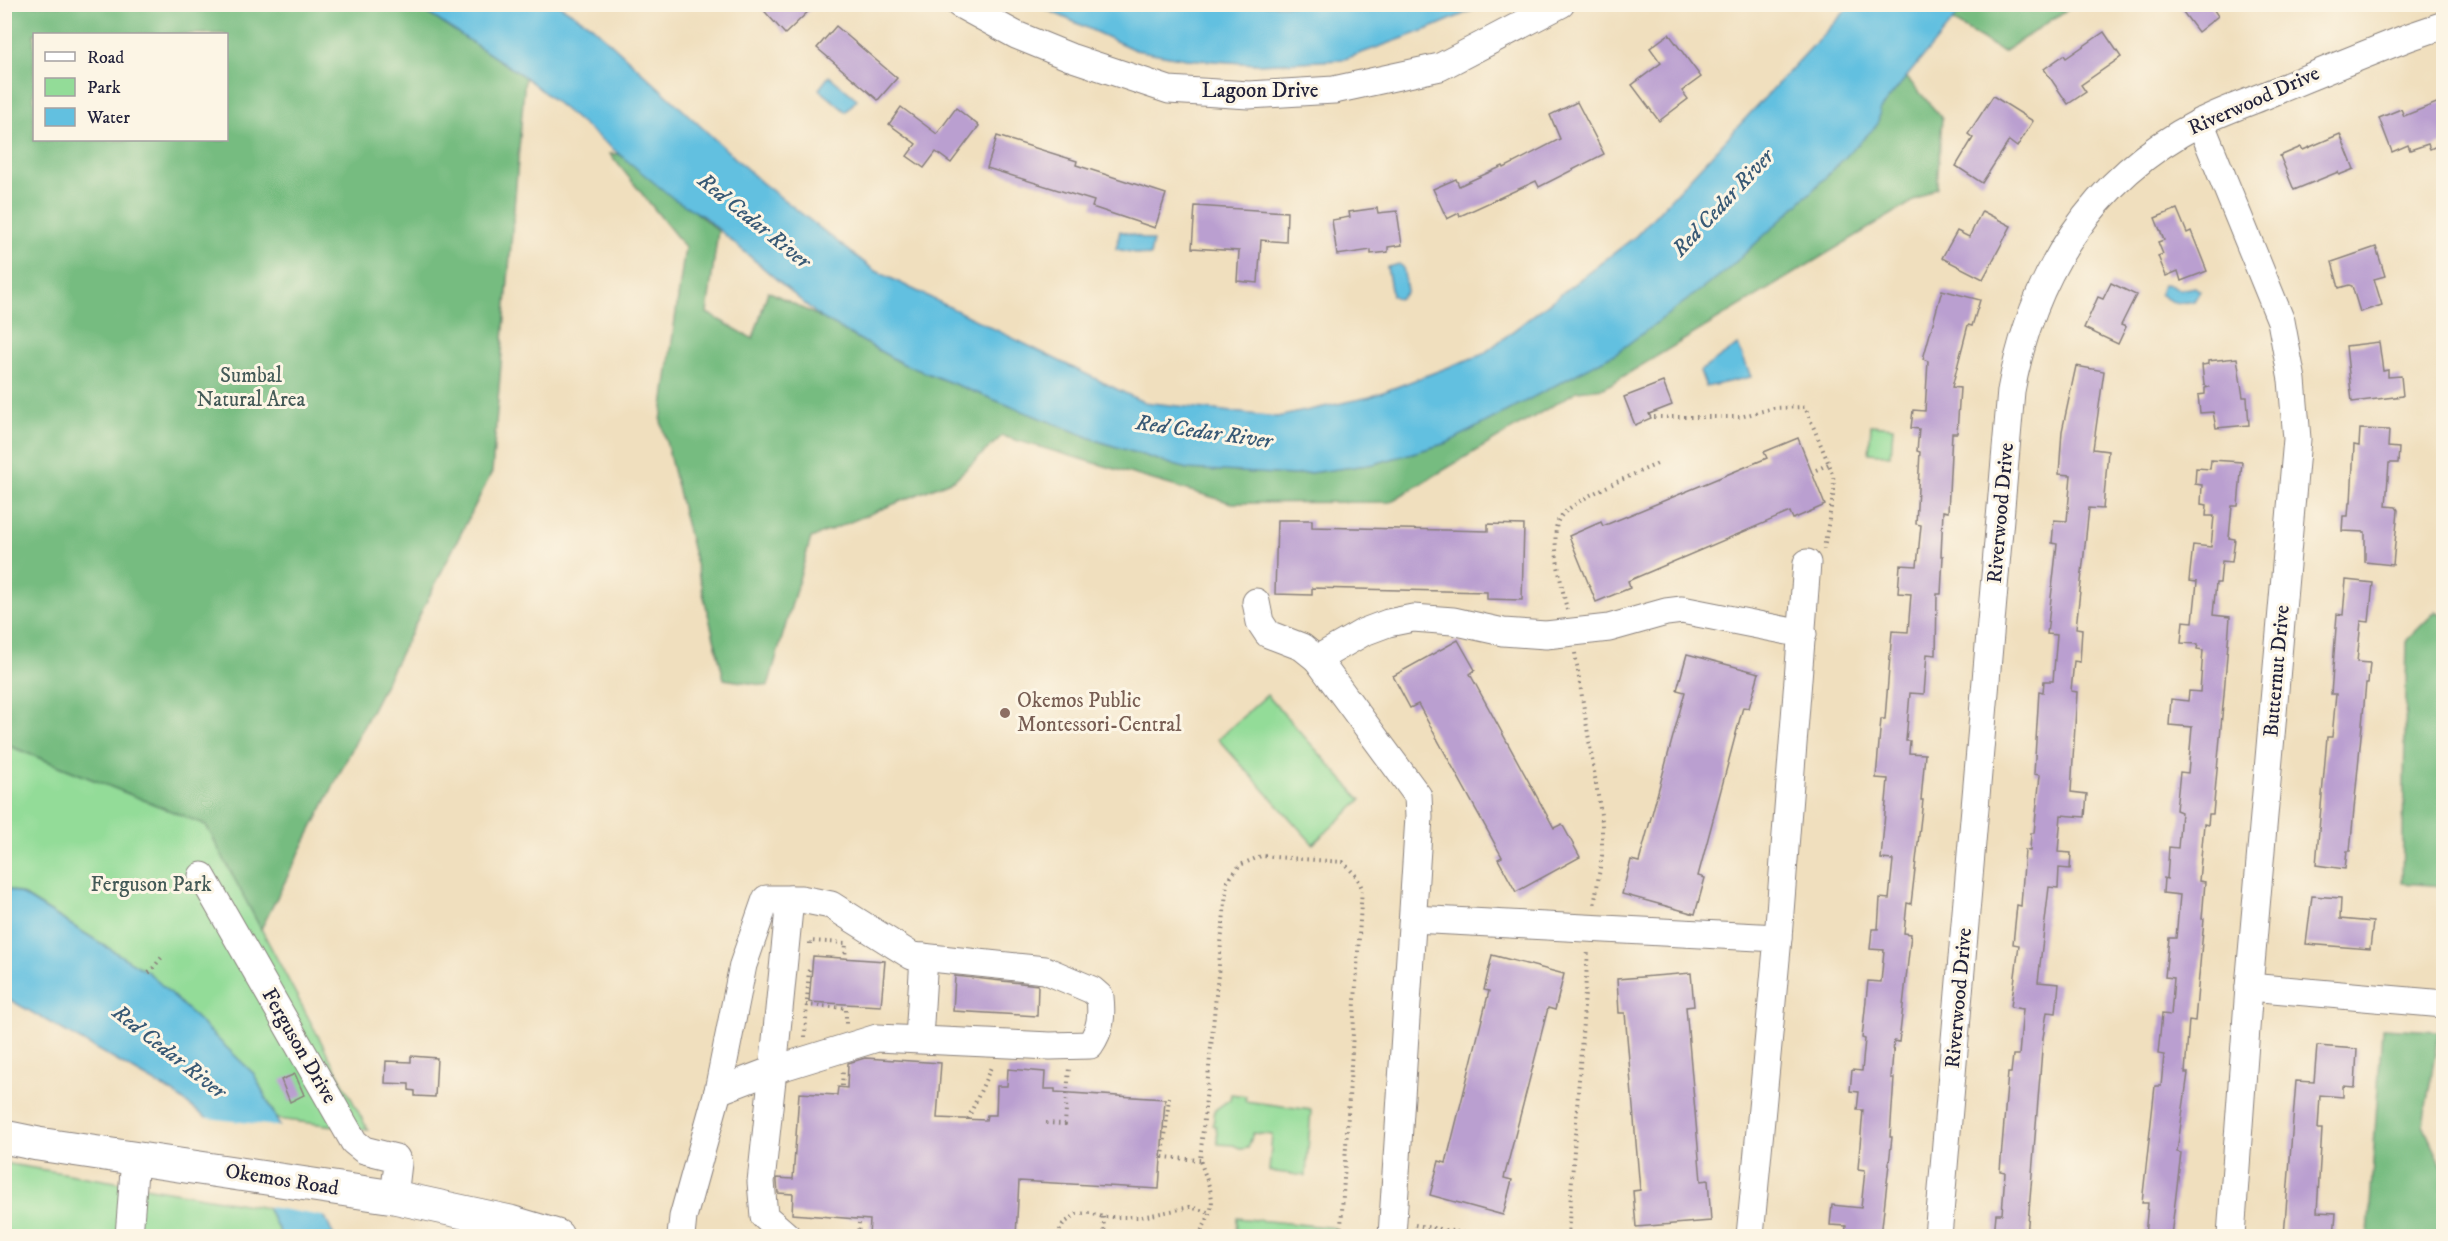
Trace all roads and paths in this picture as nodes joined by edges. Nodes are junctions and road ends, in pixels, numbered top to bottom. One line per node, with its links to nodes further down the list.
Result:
1 (959, 4): 2 (street, Lagoon Drive)
2 (1561, 4)
3 (2444, 26): 4 (street, Riverwood Drive)
4 (2200, 122): 25 (street, Butternut Drive); 54 (street, Riverwood Drive)
5 (1654, 417): 7 (path)
6 (1659, 464): 11 (path)
7 (1829, 464): 8 (path); 9 (path)
8 (1816, 470)
9 (1807, 563): 12 (street)
10 (1256, 602): 13 (street)
11 (1572, 634): 12 (street); 13 (street); 17 (path)
12 (1803, 634): 18 (street)
13 (1317, 659): 16 (street)
14 (202, 876): 37 (street, Ferguson Drive)
15 (790, 899): 21 (street); 30 (street); 31 (street)
16 (1413, 919): 17 (street); 42 (street)
17 (1591, 929): 18 (street); 52 (path)
18 (1778, 938): 53 (street)
19 (809, 952): 22 (path)
20 (162, 957): 24 (path)
21 (924, 957): 28 (street); 29 (street)
22 (845, 958)
23 (809, 962): 27 (path)
24 (148, 973)
25 (2249, 987): 26 (street); 55 (street, Butternut Drive)
26 (2444, 1004)
27 (804, 1038)
28 (919, 1040): 29 (street); 30 (street)
29 (1071, 1046): 33 (path)
30 (773, 1070): 31 (street); 46 (street)
31 (718, 1091): 45 (street)
32 (1169, 1097): 36 (path)
33 (1046, 1123)
34 (4, 1137): 35 (main road, Okemos Road)
35 (135, 1158): 37 (main road, Okemos Road); 43 (street)
36 (1200, 1160): 38 (path); 41 (path)
37 (394, 1197): 44 (main road, Okemos Road)
38 (1211, 1213): 39 (path); 50 (path)
39 (1103, 1217): 48 (path); 49 (path)
40 (859, 1223): 47 (path)
41 (1341, 1227)
42 (1393, 1229): 51 (path)
43 (129, 1236)
44 (557, 1236)
45 (681, 1236)
46 (787, 1236)
47 (858, 1236)
48 (1057, 1236)
49 (1105, 1236)
50 (1198, 1236)
51 (1482, 1236)
52 (1568, 1236)
53 (1750, 1236)
54 (1938, 1236)
55 (2231, 1236)

